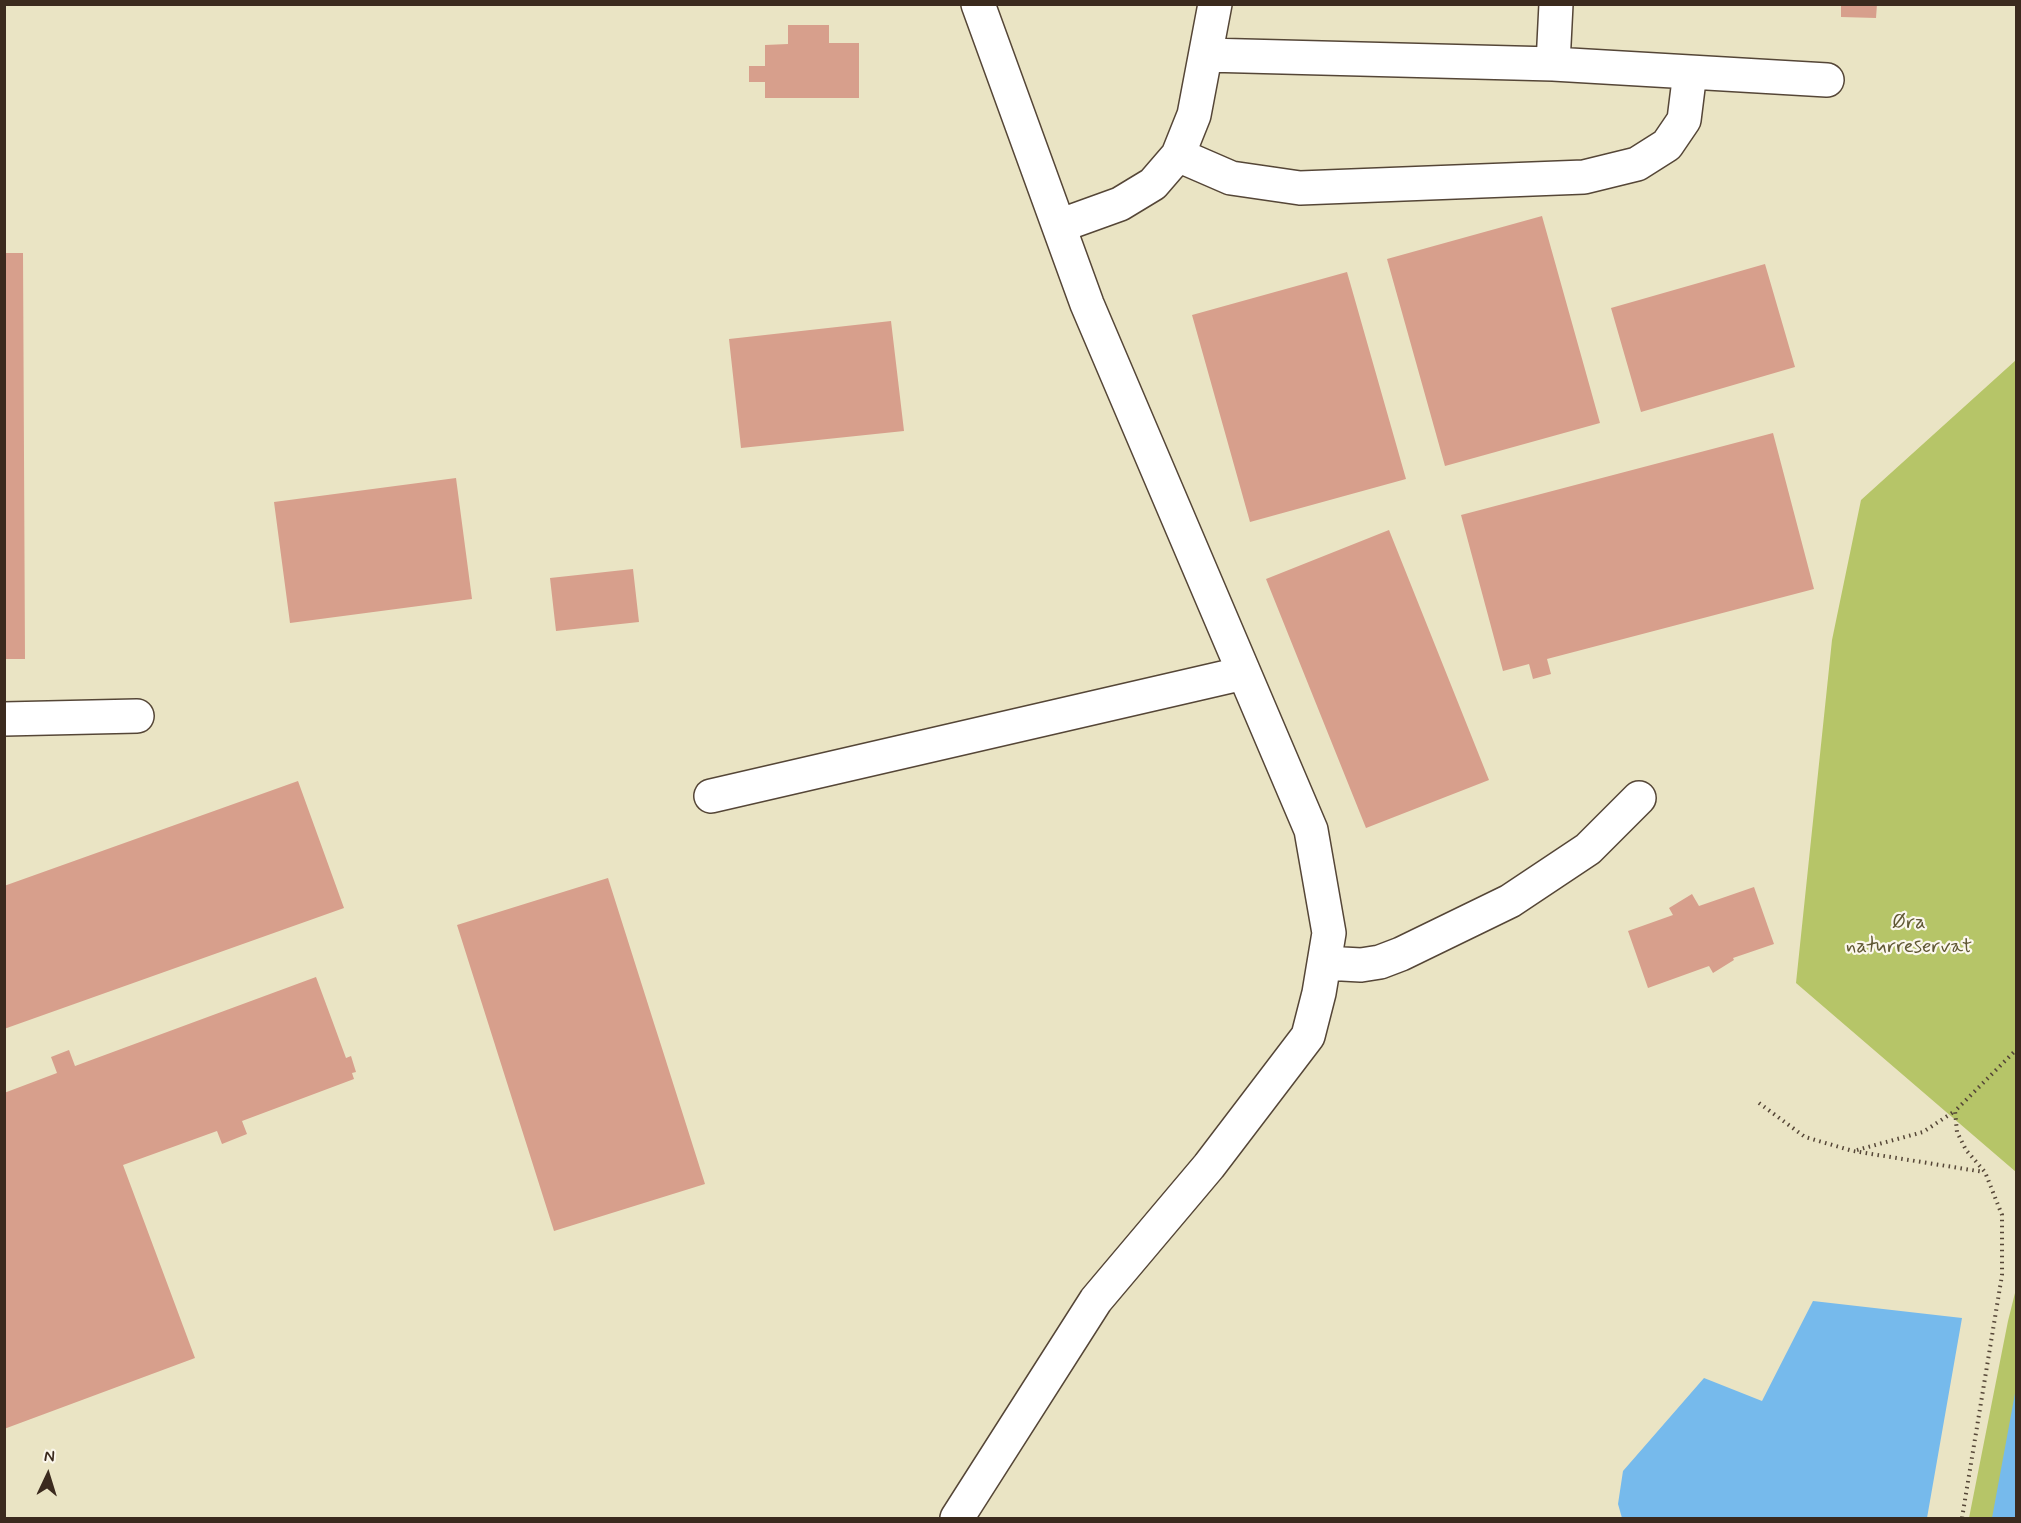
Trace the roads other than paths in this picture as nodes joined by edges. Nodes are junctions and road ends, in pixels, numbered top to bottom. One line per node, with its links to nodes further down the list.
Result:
1 (978, 4): 9 (street)
2 (1215, 4): 4 (street)
3 (1556, 4): 5 (street)
4 (1206, 55): 5 (street); 8 (street)
5 (1553, 64): 6 (street)
6 (1690, 72): 7 (street); 8 (street)
7 (1827, 80)
8 (1178, 155): 9 (street)
9 (1059, 226): 10 (street)
10 (1244, 673): 13 (street); 15 (street)
11 (137, 716): 12 (street)
12 (4, 719)
13 (711, 796)
14 (1639, 798): 15 (street)
15 (1324, 963): 16 (street)
16 (957, 1518)

